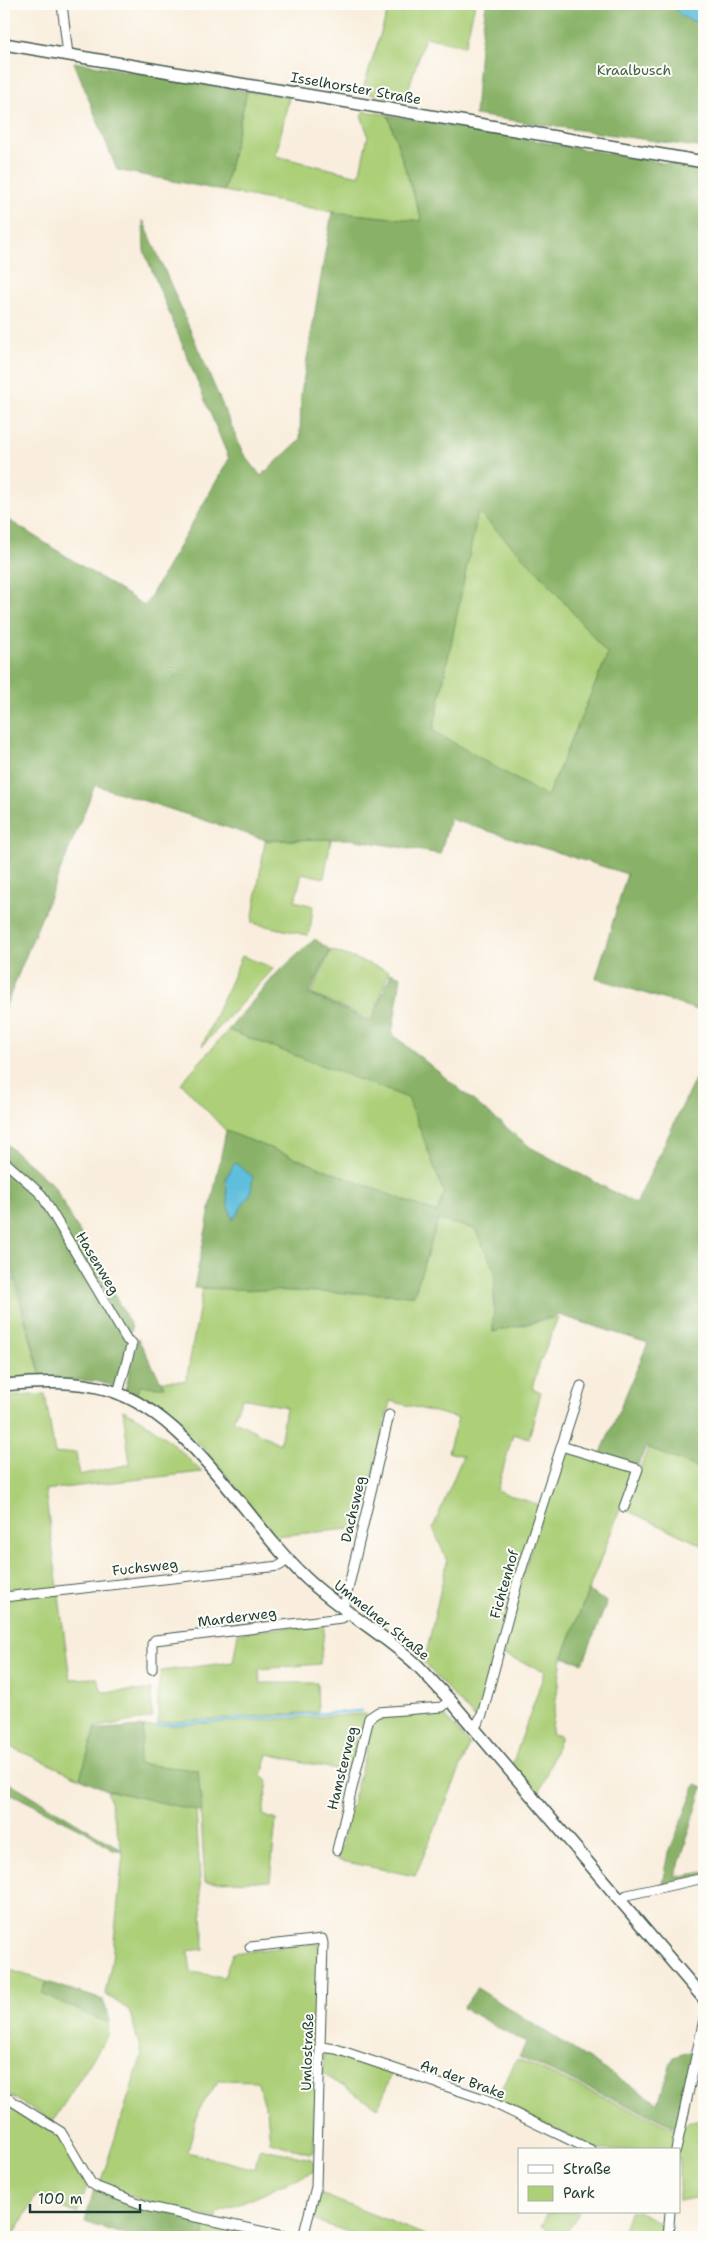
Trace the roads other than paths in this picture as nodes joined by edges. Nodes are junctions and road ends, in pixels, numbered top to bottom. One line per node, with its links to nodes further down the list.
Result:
1 (62, 4): 3 (street)
2 (4, 44): 3 (main road, Isselhorster Straße)
3 (68, 55): 4 (main road, Isselhorster Straße)
4 (704, 162)
5 (4, 1161): 8 (street, Hasenweg)
6 (4, 1385): 8 (main road, Ummelner Straße)
7 (581, 1386): 10 (street, Fichtenhof)
8 (118, 1393): 12 (main road, Ummelner Straße)
9 (389, 1415): 14 (street, Dachsweg)
10 (561, 1446): 11 (street); 17 (street, Fichtenhof)
11 (624, 1507)
12 (288, 1560): 13 (street, Fuchsweg); 14 (main road, Ummelner Straße)
13 (4, 1597)
14 (346, 1610): 15 (street, Marderweg); 16 (main road, Ummelner Straße)
15 (152, 1669)
16 (450, 1700): 17 (main road, Ummelner Straße); 18 (street, Hamsterweg)
17 (474, 1729): 20 (main road, Ummelner Straße)
18 (337, 1850)
19 (704, 1878): 20 (street)
20 (619, 1900): 22 (main road, Ummelner Straße)
21 (250, 1947): 24 (street, Umlostraße)
22 (704, 1999)
23 (704, 2019): 27 (street)
24 (321, 2047): 26 (street, An der Brake); 30 (street, Umlostraße)
25 (4, 2096): 29 (street)
26 (587, 2148)
27 (676, 2148)
28 (670, 2214): 31 (street)
29 (288, 2237)
30 (302, 2237)
31 (668, 2237)

